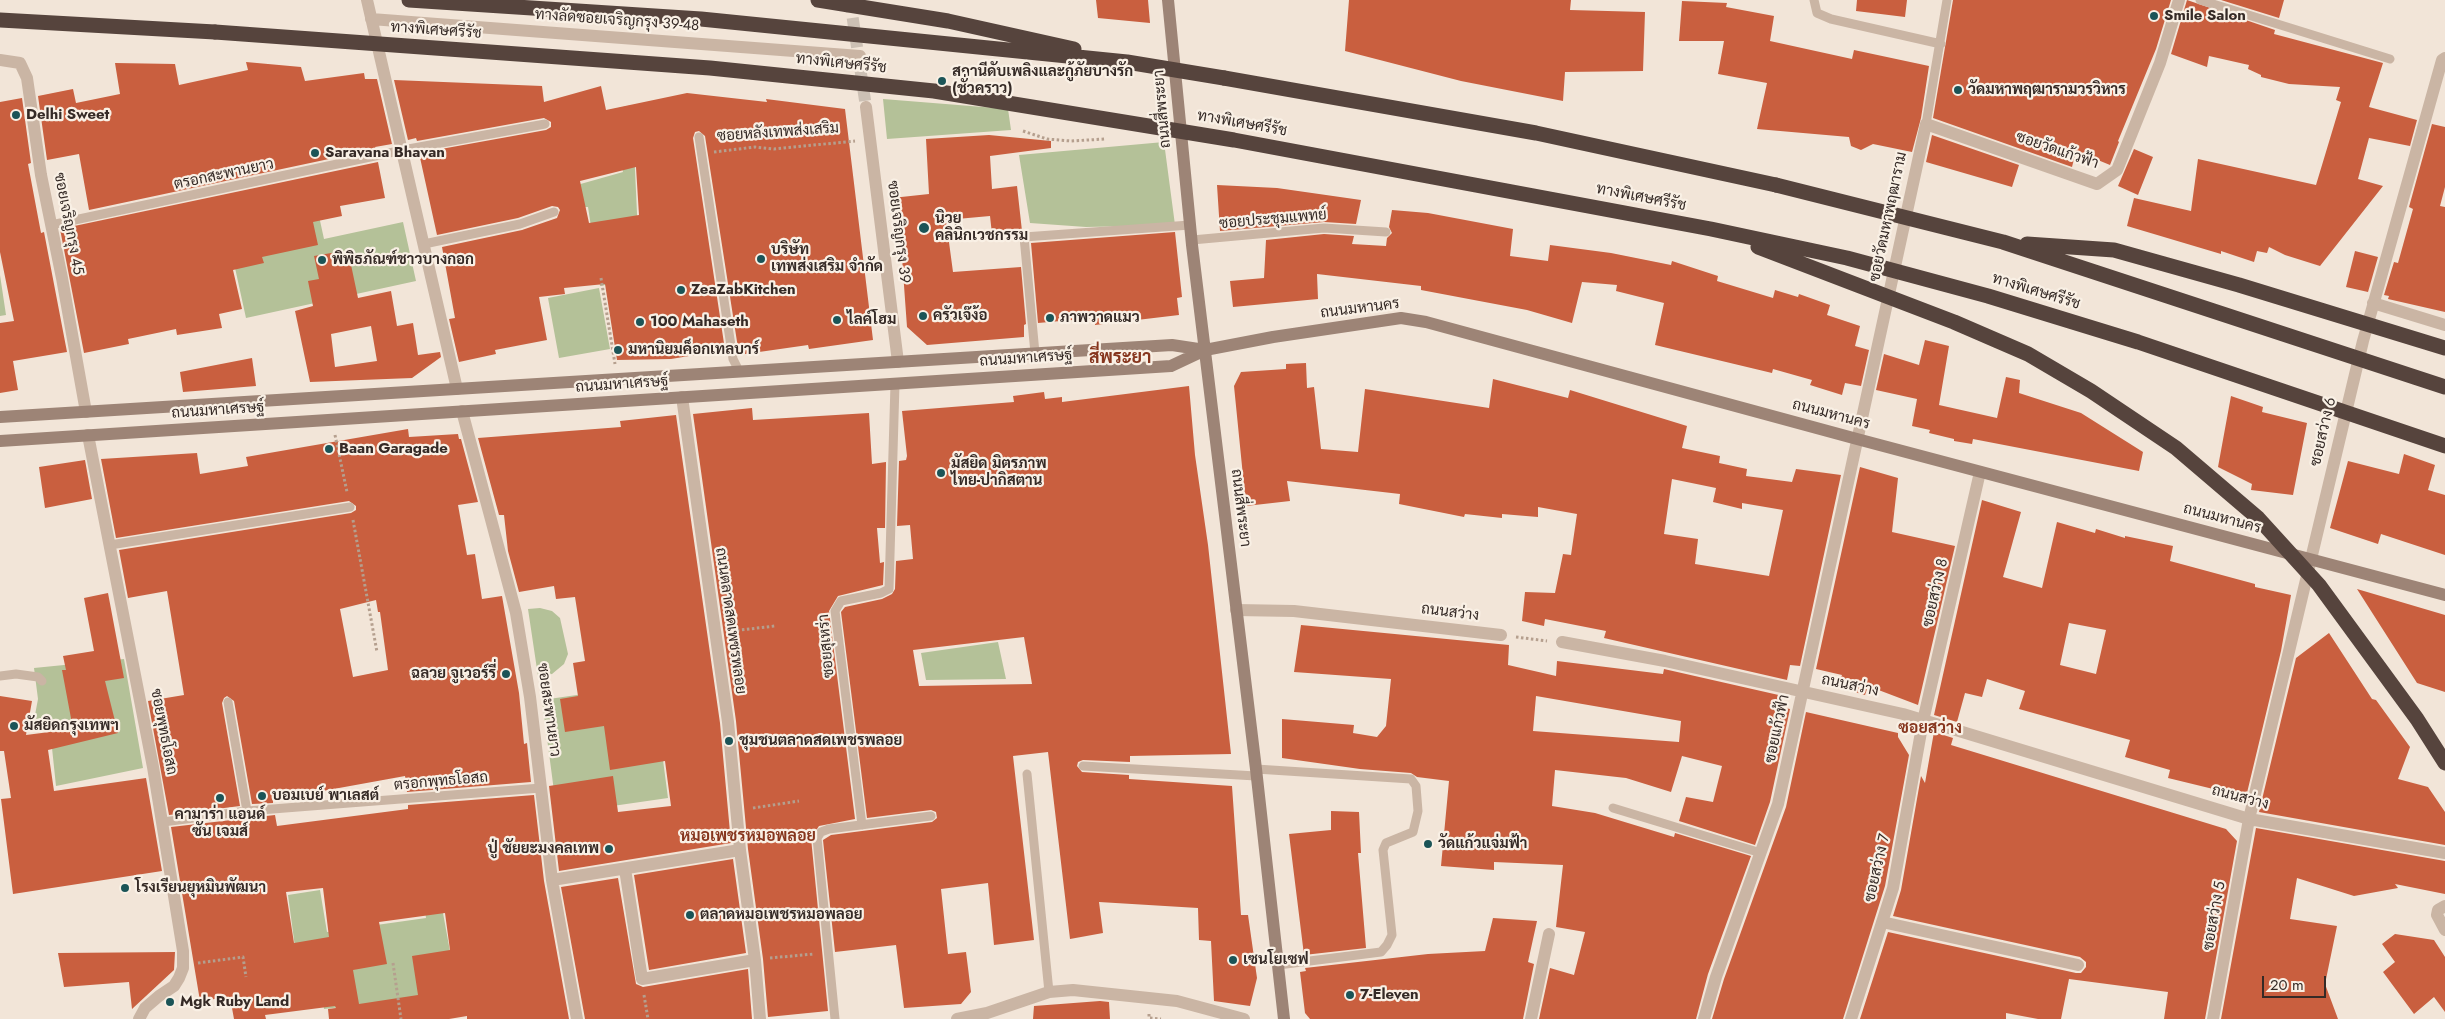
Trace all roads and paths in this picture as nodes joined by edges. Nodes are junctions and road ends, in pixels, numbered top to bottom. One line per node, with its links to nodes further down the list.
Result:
1 (367, 0): 9 (street)
2 (409, 0): 16 (highway, ทางพิเศษศรีรัช, bridge)
3 (818, 0): 16 (highway, bridge)
4 (1168, 0): 25 (main road, ถนนสี่พระยา)
5 (1814, 0): 11 (lane)
6 (1947, 0): 11 (lane, ซอยวัดมหาพฤฒาราม)
7 (2179, 0): 19 (street, ซอยวัดแก้วฟ้า)
8 (2200, 0): 13 (lane)
9 (371, 19): 12 (street, ทางลัดซอยเจริญกรุง 39-48); 22 (street)
10 (0, 20): 27 (highway, ทางพิเศษศรีรัช, bridge)
11 (1941, 44): 19 (lane, ซอยวัดมหาพฤฒาราม)
12 (860, 56)
13 (2390, 58)
14 (2445, 58): 33 (street, ซอยสว่าง 6)
15 (0, 60): 26 (street, ซอยเจริญกรุง 45)
16 (1127, 62): 30 (highway, ทางพิเศษศรีรัช, bridge)
17 (866, 107): 38 (street, ซอยเจริญกรุง 39)
18 (546, 124): 22 (lane, ตรอกสะพานยาว)
19 (1926, 124): 51 (street, ซอยวัดมหาพฤฒาราม)
20 (699, 137): 23 (lane, ซอยหลังเทพส่งเสริม)
21 (855, 141): 23 (path, ซอยหลังเทพส่งเสริม)
22 (403, 150): 26 (lane, ตรอกสะพานยาว); 31 (street)
23 (702, 153): 40 (lane, ซอยหลังเทพส่งเสริม)
24 (554, 212): 31 (lane)
25 (1190, 225): 29 (main road, ถนนสี่พระยา); 37 (lane)
26 (51, 226): 46 (street, ซอยเจริญกรุง 45)
27 (1711, 229): 53 (highway, ทางพิเศษศรีรัช, bridge); 70 (highway, bridge)
28 (1386, 232): 29 (lane, ซอยประชุมแพทย์)
29 (1192, 240): 36 (main road, ถนนสี่พระยา)
30 (2003, 242): 35 (highway, bridge); 43 (highway, ทางพิเศษศรีรัช, bridge)
31 (424, 244): 44 (street)
32 (601, 278): 39 (path)
33 (2373, 303): 34 (street); 57 (street, ซอยสว่าง 6)
34 (2445, 325)
35 (2445, 348)
36 (1205, 350): 37 (main road, ถนนมหาเศรษฐ์); 42 (main road, ถนนมหาเศรษฐ์); 51 (main road, ถนนมหานคร); 59 (main road, ถนนสี่พระยา)
37 (1036, 353): 38 (main road, ถนนมหาเศรษฐ์)
38 (898, 362): 40 (main road, ถนนมหาเศรษฐ์)
39 (616, 367)
40 (738, 371): 41 (main road, ถนนมหาเศรษฐ์)
41 (679, 375): 44 (main road, ถนนมหาเศรษฐ์); 45 (main road)
42 (895, 384): 45 (main road, ถนนมหาเศรษฐ์); 82 (lane, ซอยสุเหร่า)
43 (2445, 387)
44 (457, 389): 46 (main road, ถนนมหาเศรษฐ์)
45 (682, 397): 47 (main road, ถนนมหาเศรษฐ์); 61 (street, ถนนตลาดสดเพชรพลอย)
46 (86, 412): 48 (main road, ถนนมหาเศรษฐ์)
47 (462, 412): 49 (main road, ถนนมหาเศรษฐ์); 74 (street, ซอยสะพานยาว)
48 (0, 417)
49 (332, 420): 50 (main road, ถนนมหาเศรษฐ์); 55 (path)
50 (88, 435): 52 (main road, ถนนมหาเศรษฐ์); 56 (street, ซอยพุทธโอสถ)
51 (1857, 439): 54 (main road, ถนนมหานคร); 67 (street, ซอยแก้วฟ้า)
52 (0, 441)
53 (2445, 446)
54 (1980, 472): 57 (main road, ถนนมหานคร); 69 (street, ซอยสว่าง 8)
55 (350, 507): 56 (lane); 64 (path)
56 (110, 546): 81 (street, ซอยพุทธโอสถ)
57 (2311, 560): 58 (main road, ถนนมหานคร); 80 (street, ซอยสว่าง 6)
58 (2445, 595)
59 (1236, 610): 62 (street, ถนนสว่าง); 72 (main road, ถนนสี่พระยา)
60 (775, 626): 61 (path)
61 (716, 633): 77 (street, ถนนตลาดสดเพชรพลอย)
62 (1501, 635): 63 (path)
63 (1562, 642): 67 (street, ถนนสว่าง)
64 (377, 652)
65 (0, 676): 66 (lane)
66 (42, 681)
67 (1803, 692): 69 (street, ถนนสว่าง); 84 (street, ซอยแก้วฟ้า)
68 (228, 702): 78 (lane)
69 (1923, 721): 80 (street, ถนนสว่าง); 89 (street, ซอยสว่าง 7)
70 (2445, 764)
71 (1084, 766): 72 (lane)
72 (1256, 772): 96 (main road, ถนนสี่พระยา); 96 (lane)
73 (1027, 774): 100 (lane)
74 (542, 788): 78 (lane, ตรอกพุทธโอสถ); 87 (street, ซอยสะพานยาว)
75 (799, 801): 77 (path)
76 (1613, 808): 84 (lane)
77 (736, 810): 83 (street, ถนนตลาดสดเพชรพลอย)
78 (247, 811): 81 (lane, ตรอกพุทธโอสถ)
79 (931, 816): 82 (lane)
80 (2249, 819): 85 (street, ถนนสว่าง); 113 (street, ซอยสว่าง 5)
81 (163, 822): 101 (street, ซอยพุทธโอสถ)
82 (862, 825): 106 (lane)
83 (740, 850): 86 (street); 93 (street, ถนนตลาดสดเพชรพลอย)
84 (1761, 853): 111 (street, ซอยแก้วฟ้า)
85 (2445, 853)
86 (626, 869): 87 (street); 99 (street)
87 (552, 880): 103 (street, ซอยสะพานยาว)
88 (2445, 906): 90 (street)
89 (1882, 922): 97 (street); 112 (street, ซอยสว่าง 7)
90 (2445, 930)
91 (1549, 934): 110 (street)
92 (817, 954): 93 (path)
93 (755, 960): 99 (street); 105 (street, ถนนตลาดสดเพชรพลอย)
94 (393, 963): 102 (path)
95 (193, 964): 98 (path)
96 (1278, 964): 109 (main road, ถนนสี่พระยา)
97 (2078, 965)
98 (246, 977)
99 (642, 979): 104 (path)
100 (1049, 992): 107 (street); 108 (street)
101 (139, 1019)
102 (401, 1019)
103 (577, 1019)
104 (648, 1019)
105 (760, 1019)
106 (835, 1019)
107 (957, 1019)
108 (1244, 1019)
109 (1284, 1019)
110 (1531, 1019)
111 (1704, 1019)
112 (1851, 1019)
113 (2213, 1019)

